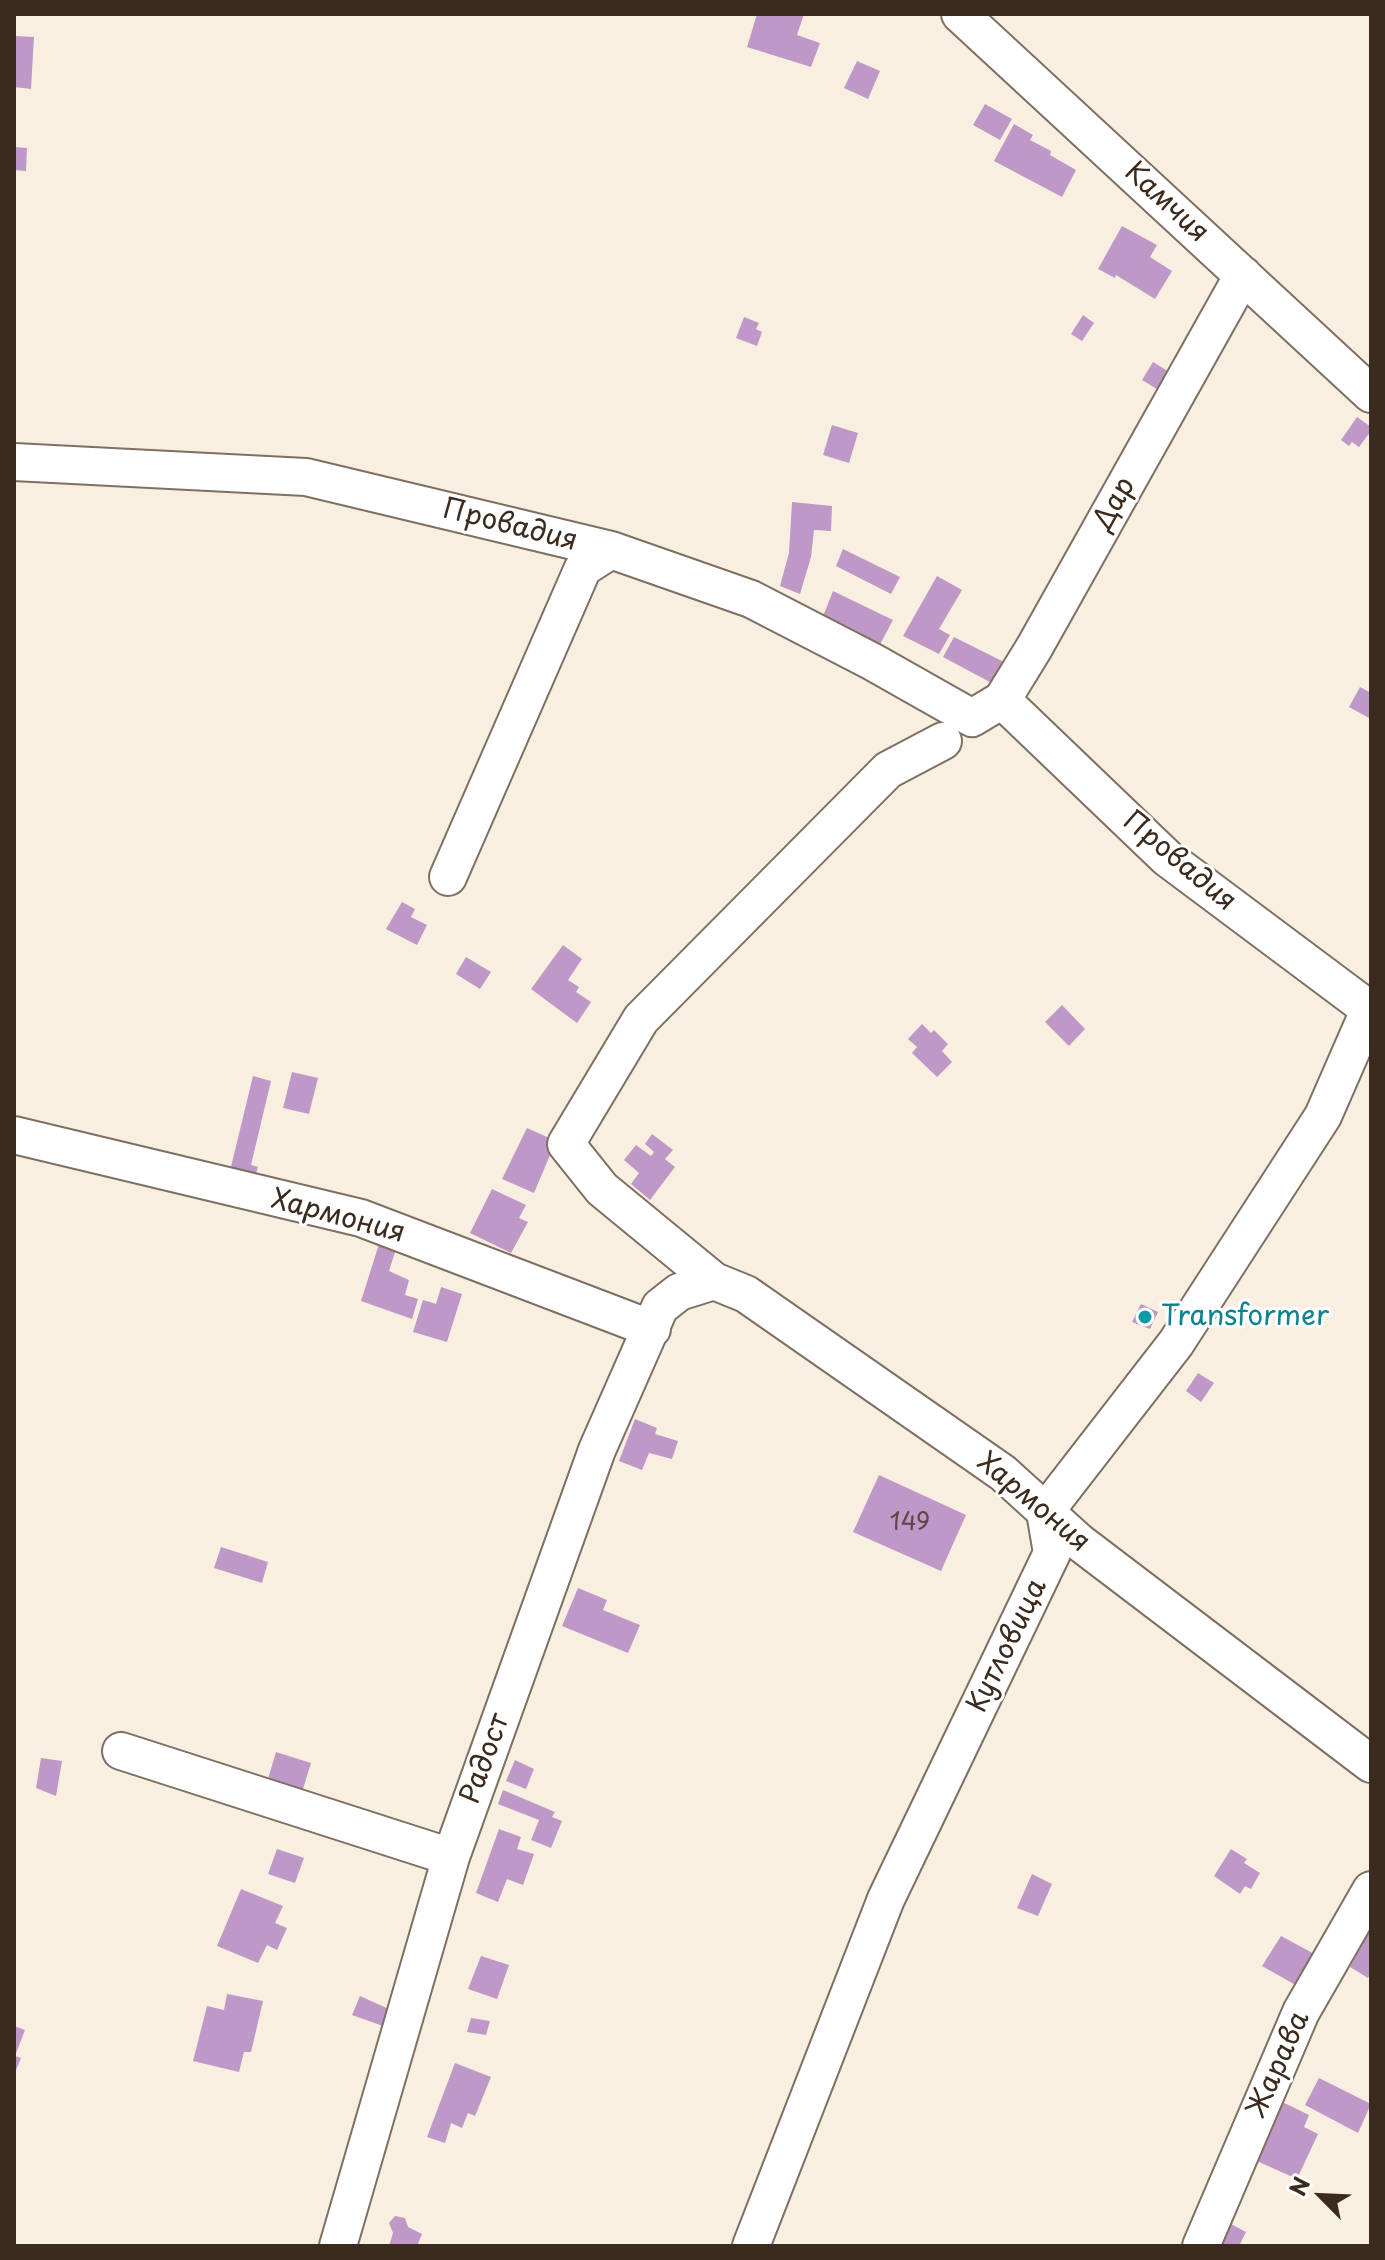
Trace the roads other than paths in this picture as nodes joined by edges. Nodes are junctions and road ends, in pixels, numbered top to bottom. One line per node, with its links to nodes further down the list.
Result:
1 (960, 14): 2 (street, Камчия)
2 (1243, 275): 3 (street, Камчия); 6 (street, Дар)
3 (1371, 394)
4 (14, 462): 5 (street, Провадия)
5 (611, 550): 6 (street, Провадия); 8 (street)
6 (987, 709): 9 (street, Провадия)
7 (943, 741): 11 (street, Хармония)
8 (448, 877)
9 (1370, 1008): 13 (street)
10 (14, 1135): 12 (street, Хармония)
11 (714, 1281): 12 (street, Радост); 13 (street, Хармония)
12 (652, 1329): 16 (street, Радост)
13 (1045, 1512): 15 (street, Хармония); 19 (street, Кутловица)
14 (121, 1751): 16 (street)
15 (1371, 1764)
16 (451, 1857): 18 (street, Радост)
17 (1371, 1890): 20 (street, Жарава)
18 (338, 2246)
19 (751, 2246)
20 (1201, 2246)

